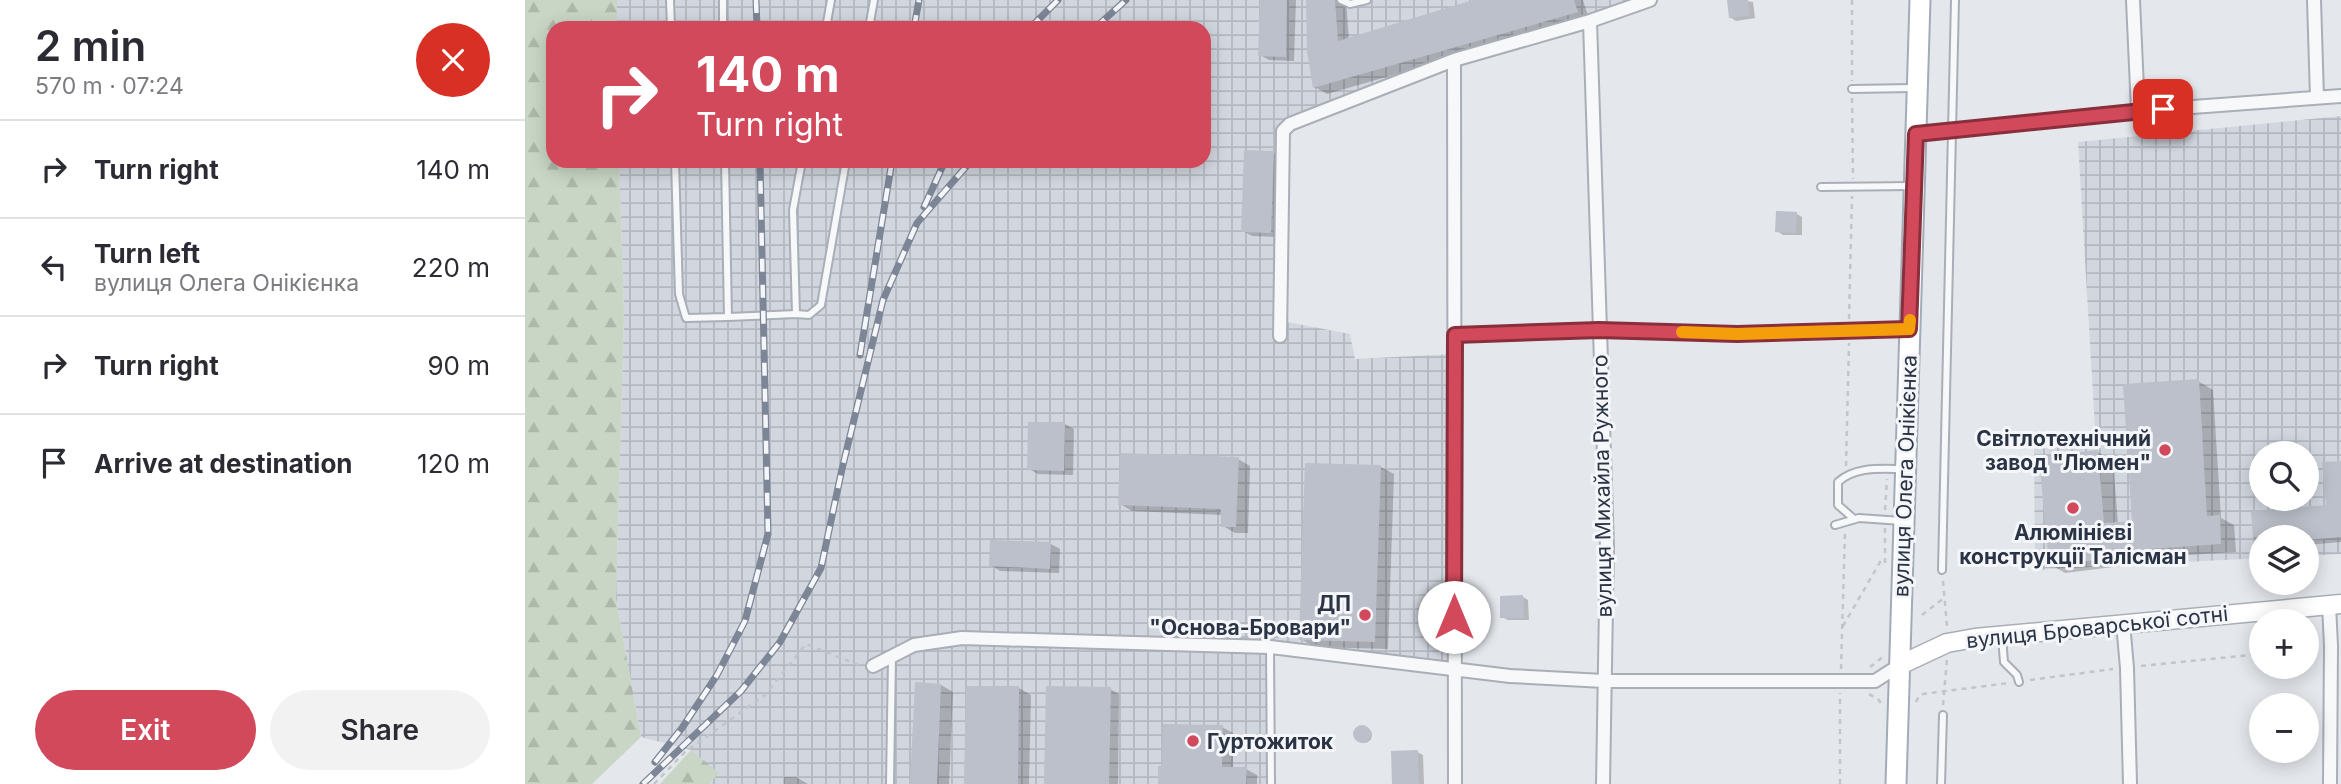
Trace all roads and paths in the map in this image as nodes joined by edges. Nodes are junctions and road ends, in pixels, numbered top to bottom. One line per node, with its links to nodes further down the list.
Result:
1 (670, 0): 13 (lane)
2 (723, 0): 14 (lane)
3 (831, 0): 15 (lane)
4 (874, 0): 16 (lane)
5 (1341, 0): 6 (lane)
6 (1367, 0)
7 (1650, 0): 17 (street)
8 (1852, 0): 20 (path)
9 (1920, 0): 19 (main road, вулиця Олега Онікієнка)
10 (1955, 0): 24 (lane)
11 (2133, 0): 23 (street)
12 (2314, 0): 22 (street)
13 (671, 21)
14 (723, 21)
15 (827, 21)
16 (870, 21)
17 (1590, 21): 18 (street); 36 (street, вулиця Михайла Ружного)
18 (1454, 60): 38 (street); 39 (street)
19 (1917, 88): 20 (lane); 25 (main road, вулиця Олега Онікієнка)
20 (1852, 89): 32 (path)
21 (2341, 96): 22 (street)
22 (2317, 97): 23 (street)
23 (2138, 111): 24 (street)
24 (1951, 131): 25 (street); 47 (lane)
25 (1916, 134): 30 (main road, вулиця Олега Онікієнка)
26 (675, 168): 34 (lane)
27 (725, 168): 34 (lane)
28 (801, 168): 33 (lane)
29 (845, 168): 33 (lane)
30 (1914, 186): 32 (lane); 35 (main road, вулиця Олега Онікієнка)
31 (1821, 187): 32 (lane)
32 (1853, 187): 37 (path)
33 (796, 314): 34 (lane)
34 (728, 317)
35 (1909, 329): 37 (street); 40 (main road, вулиця Олега Онікієнка)
36 (1599, 330): 37 (street); 38 (street); 66 (street, вулиця Михайла Ружного)
37 (1849, 331): 41 (path)
38 (1455, 335): 63 (street)
39 (1280, 336)
40 (1905, 469): 41 (lane); 44 (main road, вулиця Олега Онікієнка)
41 (1846, 475): 42 (lane)
42 (1854, 519): 43 (lane); 44 (lane)
43 (1845, 521): 45 (lane); 52 (path)
44 (1904, 522): 60 (main road, вулиця Олега Онікієнка)
45 (1835, 525)
46 (1884, 555): 52 (path)
47 (1942, 570): 48 (path)
48 (1944, 598): 50 (path); 53 (path)
49 (2335, 604): 51 (street, вулиця Броварської сотні); 83 (street)
50 (1922, 615)
51 (2123, 623): 54 (street, вулиця Броварської сотні); 62 (street)
52 (1843, 626): 65 (path)
53 (1947, 630)
54 (2002, 635): 60 (street, вулиця Броварської сотні); 67 (lane)
55 (1271, 647): 56 (street); 63 (street); 76 (lane)
56 (892, 655): 61 (street); 75 (lane)
57 (2249, 655): 62 (path)
58 (1947, 659): 70 (path)
59 (1877, 663): 64 (path)
60 (1900, 665): 66 (street); 80 (main road, вулиця Олега Онікієнка)
61 (873, 666): 74 (path)
62 (2127, 668): 67 (path); 82 (street)
63 (1454, 669): 66 (street); 77 (street)
64 (1863, 670)
65 (1841, 671)
66 (1604, 681): 78 (street, вулиця Михайла Ружного)
67 (2019, 682): 70 (path)
68 (1850, 691): 79 (path)
69 (1861, 691): 71 (path)
70 (1944, 691): 72 (path); 73 (path)
71 (1883, 708)
72 (1914, 709)
73 (1943, 715): 81 (lane)
74 (654, 784)
75 (890, 784)
76 (1272, 784)
77 (1455, 784)
78 (1603, 784)
79 (1840, 784)
80 (1896, 784)
81 (1941, 784)
82 (2130, 784)
83 (2330, 784)

